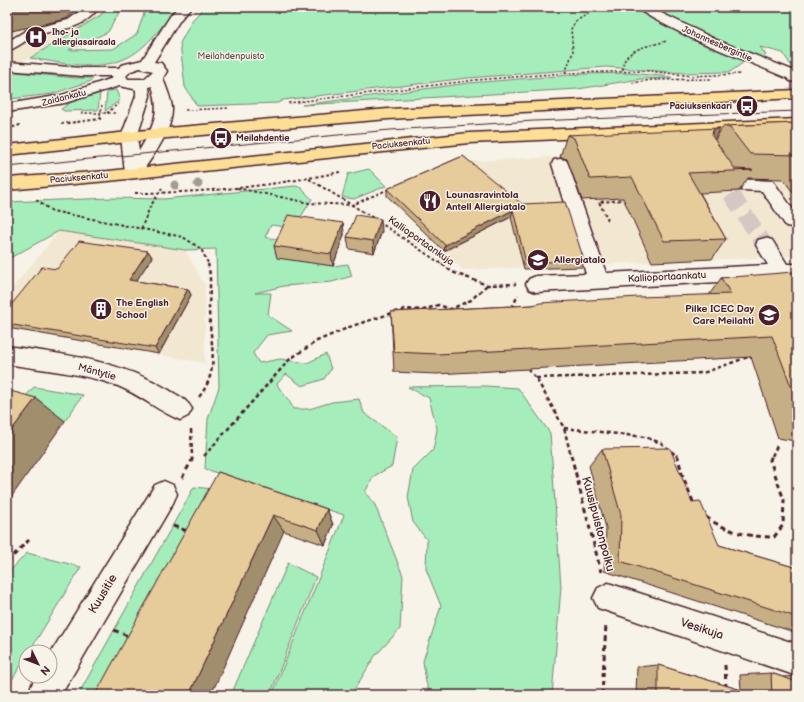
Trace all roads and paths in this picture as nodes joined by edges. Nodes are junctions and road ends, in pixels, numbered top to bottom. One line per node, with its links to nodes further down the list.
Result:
1 (93, 7): 6 (street)
2 (185, 7): 7 (street)
3 (599, 7): 10 (path)
4 (640, 7): 5 (street, Johannesbergintie)
5 (695, 35): 9 (path); 13 (street, Johannesbergintie)
6 (7, 47)
7 (146, 64): 11 (street, Zaidankatu); 12 (street)
8 (7, 66): 11 (street)
9 (623, 70): 10 (path); 15 (path)
10 (565, 73): 18 (path)
11 (121, 76): 14 (street); 19 (street, Zaidankatu)
12 (156, 78): 14 (street); 26 (street)
13 (795, 78)
14 (137, 84): 27 (street)
15 (697, 84)
16 (797, 94): 26 (main road)
17 (124, 100): 21 (path)
18 (283, 106)
19 (7, 108)
20 (101, 113): 23 (path)
21 (108, 113)
22 (797, 124): 32 (main road, Paciuksenkatu)
23 (56, 125)
24 (17, 126): 25 (path)
25 (7, 129)
26 (156, 134): 27 (main road); 32 (street)
27 (129, 137): 28 (main road); 32 (street)
28 (7, 150)
29 (713, 162): 41 (street)
30 (560, 164): 45 (street)
31 (342, 171): 33 (path)
32 (133, 173): 34 (main road, Paciuksenkatu)
33 (309, 179): 36 (path); 39 (path, Kallioportaankuja)
34 (7, 184)
35 (396, 186): 39 (path)
36 (235, 187): 39 (path); 42 (path)
37 (34, 198): 42 (path)
38 (624, 200): 40 (path)
39 (352, 205): 47 (path, Kallioportaankuja)
40 (608, 220)
41 (797, 222)
42 (141, 229): 54 (path)
43 (765, 245): 44 (street)
44 (789, 271): 45 (street, Kallioportaankatu); 48 (street)
45 (597, 281): 46 (street, Kallioportaankatu)
46 (531, 284): 47 (path, Kallioportaankuja); 49 (path)
47 (487, 285): 57 (path)
48 (797, 306)
49 (512, 312)
50 (7, 355): 54 (street, Mäntytie)
51 (762, 357): 53 (path)
52 (528, 369): 53 (path, Kuusipuistonpolku)
53 (536, 378): 55 (path, Kuusipuistonpolku)
54 (188, 413): 58 (path)
55 (564, 428): 59 (path); 65 (path, Kuusipuistonpolku)
56 (777, 446): 60 (path)
57 (204, 456)
58 (175, 485): 69 (street, Kuusitie)
59 (698, 508)
60 (702, 513)
61 (169, 524): 62 (path)
62 (194, 534)
63 (29, 540): 64 (path)
64 (7, 562)
65 (608, 598): 68 (street, Vesikuja); 70 (path, Kuusipuistonpolku)
66 (110, 629): 67 (path)
67 (137, 640)
68 (797, 660)
69 (43, 695)
70 (602, 695)

